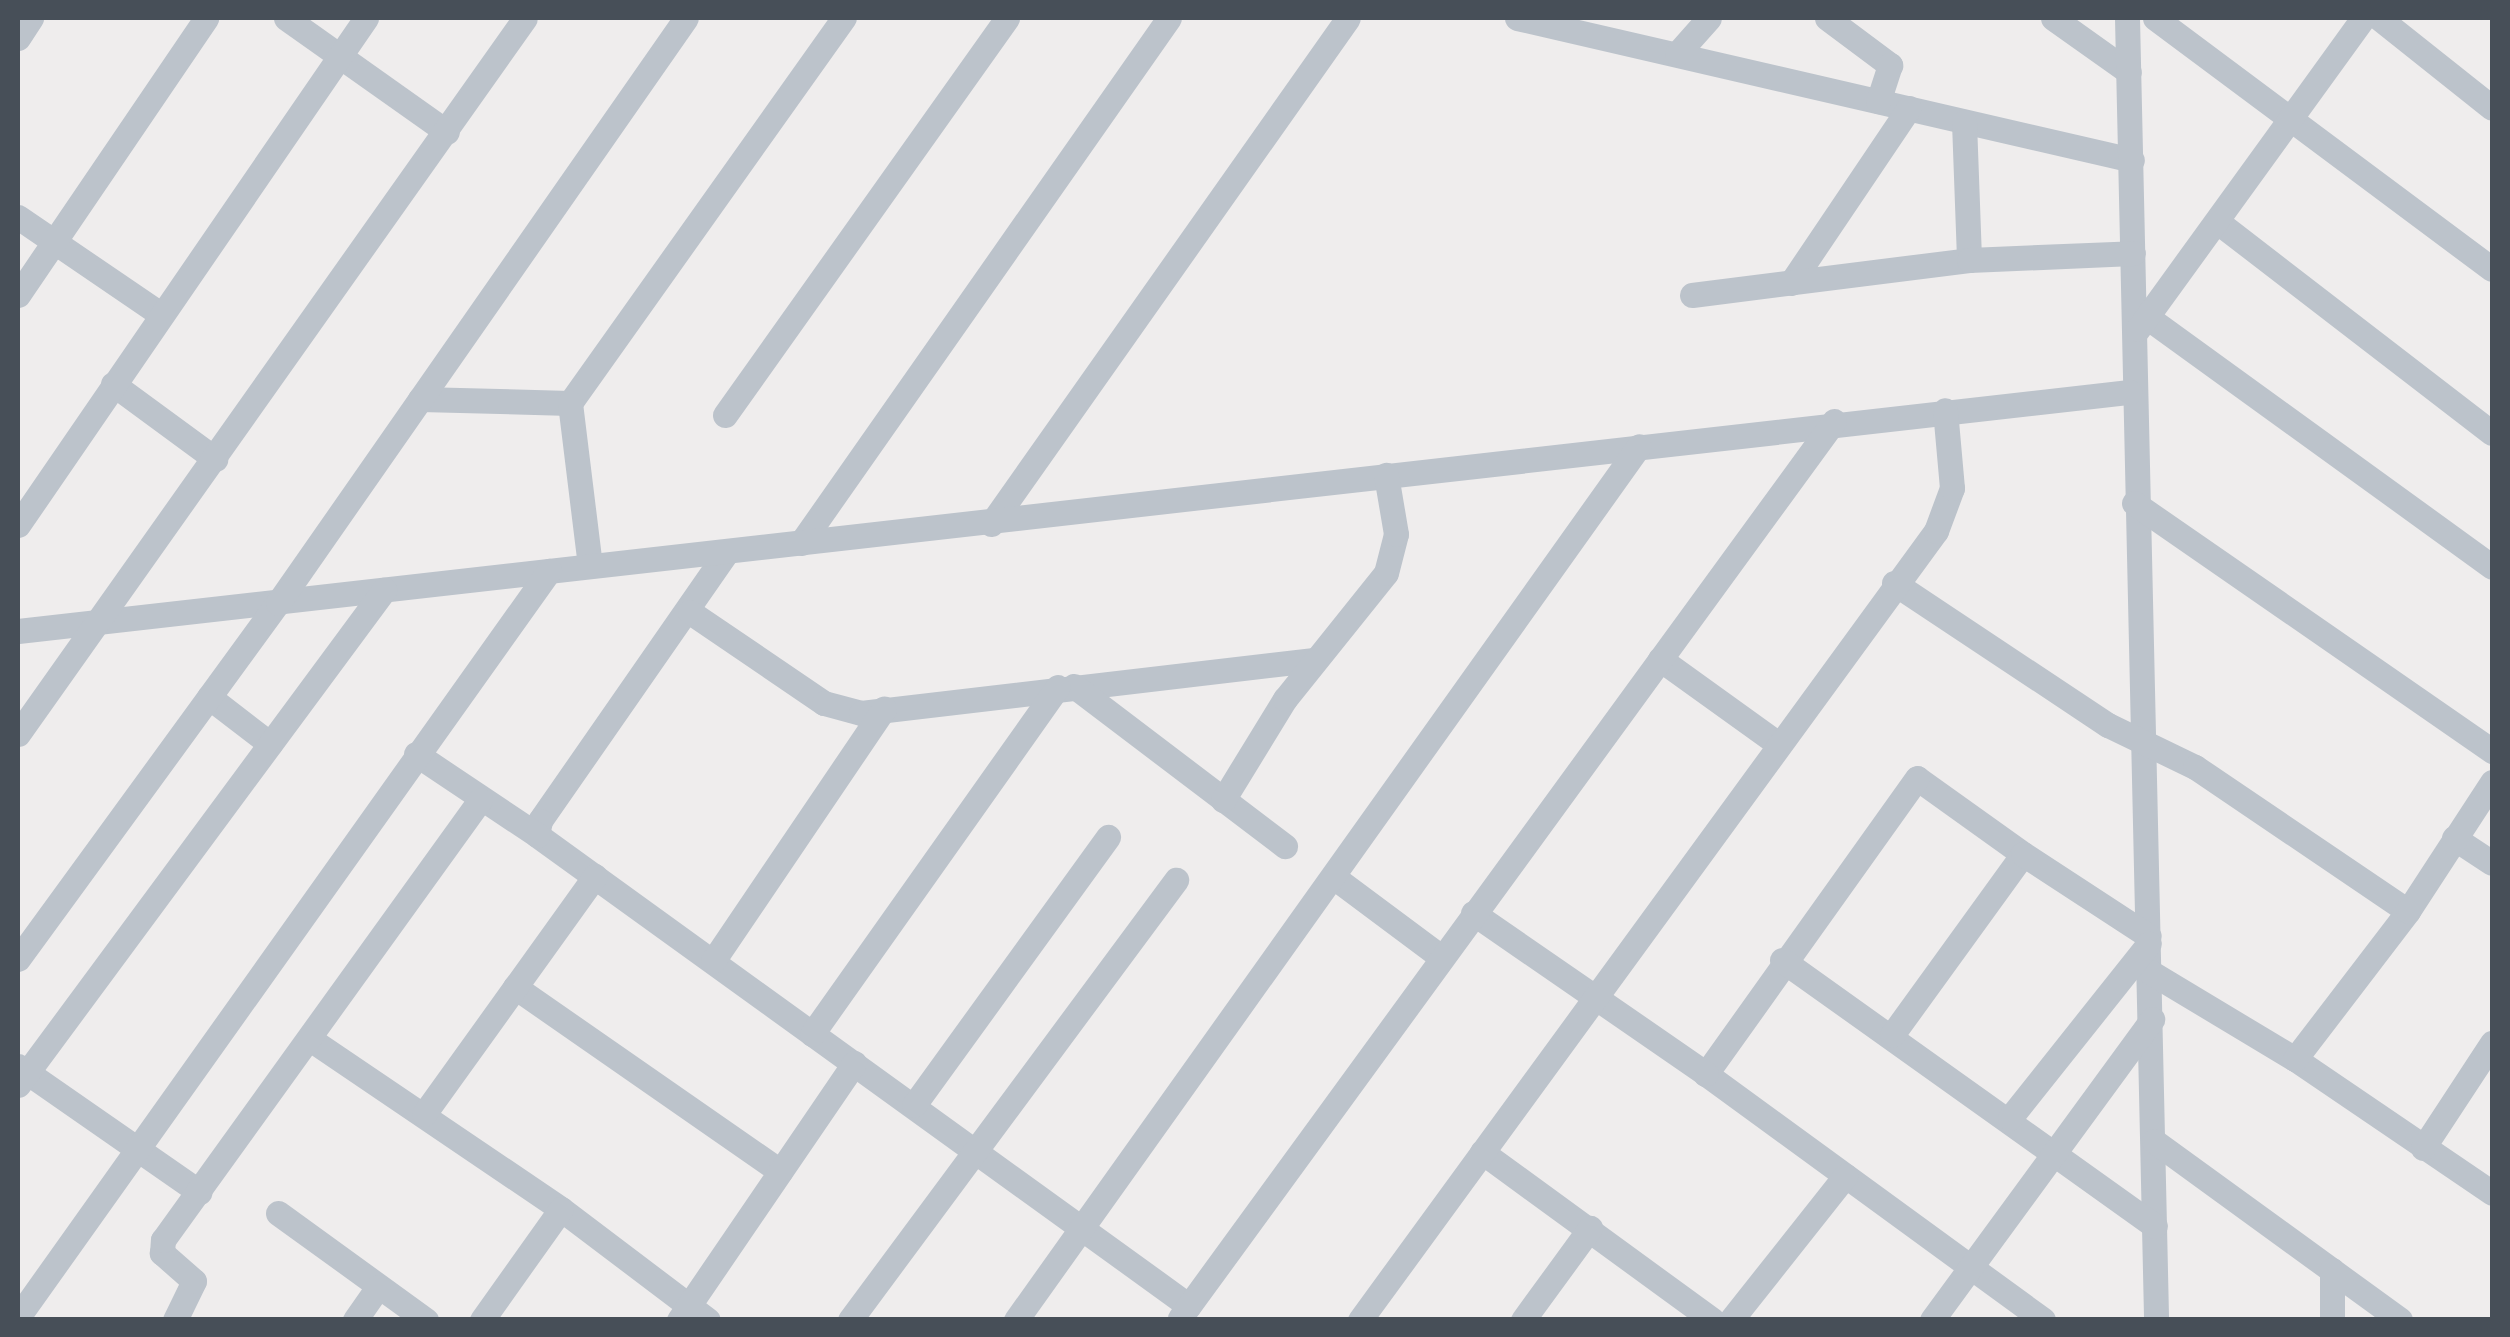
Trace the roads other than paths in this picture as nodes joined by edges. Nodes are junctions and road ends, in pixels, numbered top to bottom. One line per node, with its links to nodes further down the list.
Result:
1 (31, 18): 20 (street)
2 (206, 18): 33 (street)
3 (286, 18): 22 (street)
4 (366, 18): 22 (street)
5 (526, 18): 29 (street)
6 (686, 18): 44 (street)
7 (844, 18): 45 (street)
8 (1007, 18): 47 (street)
9 (1169, 18): 56 (street)
10 (1348, 18): 54 (street)
11 (1518, 18): 19 (street)
12 (1710, 18): 21 (street)
13 (1827, 18): 24 (street)
14 (2054, 18): 23 (street)
15 (2127, 18): 23 (street)
16 (2155, 18): 27 (street)
17 (2363, 18): 27 (street)
18 (2379, 18): 26 (street)
19 (1576, 24): 21 (street)
20 (18, 38)
21 (1677, 54): 24 (street)
22 (340, 56): 29 (street); 40 (street)
23 (2128, 72): 30 (street)
24 (1878, 101): 25 (street)
25 (1909, 108): 28 (street); 37 (street)
26 (2492, 108)
27 (2294, 120): 32 (street); 36 (street)
28 (1964, 122): 30 (street); 35 (street)
29 (447, 132): 51 (street)
30 (2132, 160): 34 (street)
31 (18, 216): 33 (street)
32 (2219, 224): 41 (street); 49 (street)
33 (53, 241): 38 (street); 40 (street)
34 (2133, 253): 35 (street); 41 (street)
35 (1969, 260): 37 (street)
36 (2492, 268)
37 (1791, 283): 39 (street)
38 (18, 294)
39 (1692, 295)
40 (160, 314): 42 (street)
41 (2139, 327): 43 (street); 59 (street)
42 (113, 384): 51 (street); 55 (street)
43 (2130, 392): 46 (street); 53 (street)
44 (420, 399): 45 (street); 63 (street)
45 (570, 403): 58 (street)
46 (1944, 410): 48 (street); 61 (street)
47 (725, 415)
48 (1834, 421): 50 (street); 67 (street)
49 (2492, 433)
50 (1638, 446): 52 (street); 88 (street)
51 (215, 459): 65 (street)
52 (1386, 474): 54 (street); 68 (street)
53 (2134, 503): 75 (street); 76 (street)
54 (990, 524): 56 (street)
55 (18, 526)
56 (801, 543): 57 (street)
57 (726, 553): 58 (street); 64 (street)
58 (590, 565): 60 (street)
59 (2492, 567)
60 (549, 571): 62 (street); 77 (street)
61 (1894, 583): 73 (street); 75 (street)
62 (384, 590): 63 (street); 74 (street)
63 (278, 603): 65 (street); 70 (street)
64 (690, 612): 71 (street); 81 (street)
65 (96, 626): 66 (street); 72 (street)
66 (18, 631)
67 (1660, 659): 73 (street); 91 (street)
68 (1314, 660): 69 (street); 80 (street)
69 (1066, 687): 71 (street); 80 (street); 101 (street)
70 (209, 697): 74 (street); 94 (street)
71 (884, 708): 95 (street)
72 (18, 734)
73 (1777, 743): 99 (street)
74 (270, 744): 107 (street)
75 (2147, 744): 90 (street); 92 (street)
76 (2492, 751)
77 (416, 754): 79 (street); 114 (street)
78 (2492, 782): 83 (street)
79 (480, 800): 81 (street); 103 (street)
80 (1222, 800): 84 (street)
81 (536, 835): 87 (street)
82 (1108, 837): 109 (street)
83 (2454, 838): 86 (street); 90 (street)
84 (1285, 846)
85 (2024, 854): 92 (street); 96 (street); 102 (street)
86 (2492, 863)
87 (595, 876): 95 (street); 98 (street)
88 (1336, 878): 93 (street); 125 (street)
89 (1176, 880): 115 (street)
90 (2408, 910): 105 (street)
91 (1473, 914): 93 (street); 99 (street)
92 (2149, 940): 97 (street); 111 (street)
93 (1441, 957): 130 (street)
94 (18, 959)
95 (713, 960): 101 (street)
96 (1782, 960): 102 (street); 108 (street)
97 (2150, 972): 100 (street); 105 (street)
98 (515, 988): 110 (street); 118 (street)
99 (1592, 998): 108 (street); 116 (street)
100 (2152, 1020): 112 (street); 117 (street)
101 (812, 1034): 106 (street)
102 (1892, 1035): 111 (street)
103 (310, 1040): 110 (street); 120 (street)
104 (2492, 1044): 113 (street)
105 (2294, 1060): 113 (street)
106 (854, 1064): 109 (street); 118 (street)
107 (20, 1074): 114 (street)
108 (1706, 1074): 119 (street)
109 (914, 1105): 115 (street)
110 (424, 1114): 122 (street)
111 (2010, 1118): 117 (street)
112 (2154, 1141): 124 (street); 128 (street)
113 (2423, 1148): 121 (street)
114 (137, 1149): 120 (street); 132 (street)
115 (975, 1150): 125 (street); 137 (street)
116 (1482, 1152): 126 (street); 139 (street)
117 (2053, 1152): 124 (street); 127 (street)
118 (780, 1170): 131 (street)
119 (1845, 1176): 127 (street); 142 (street)
120 (199, 1192): 133 (street)
121 (2492, 1193)
122 (561, 1209): 131 (street); 136 (street)
123 (278, 1213): 129 (street)
124 (2155, 1226): 145 (street)
125 (1081, 1228): 130 (street); 138 (street)
126 (1590, 1228): 140 (street); 141 (street)
127 (1972, 1265): 143 (street); 144 (street)
128 (2332, 1270): 146 (street); 147 (street)
129 (378, 1287): 134 (street); 135 (street)
130 (1184, 1313)
131 (692, 1315)
132 (18, 1317)
133 (175, 1320)
134 (355, 1320)
135 (426, 1320)
136 (482, 1320)
137 (850, 1320)
138 (1016, 1320)
139 (1360, 1320)
140 (1523, 1320)
141 (1712, 1320)
142 (1732, 1320)
143 (1932, 1320)
144 (2043, 1320)
145 (2156, 1320)
146 (2332, 1320)
147 (2400, 1320)

